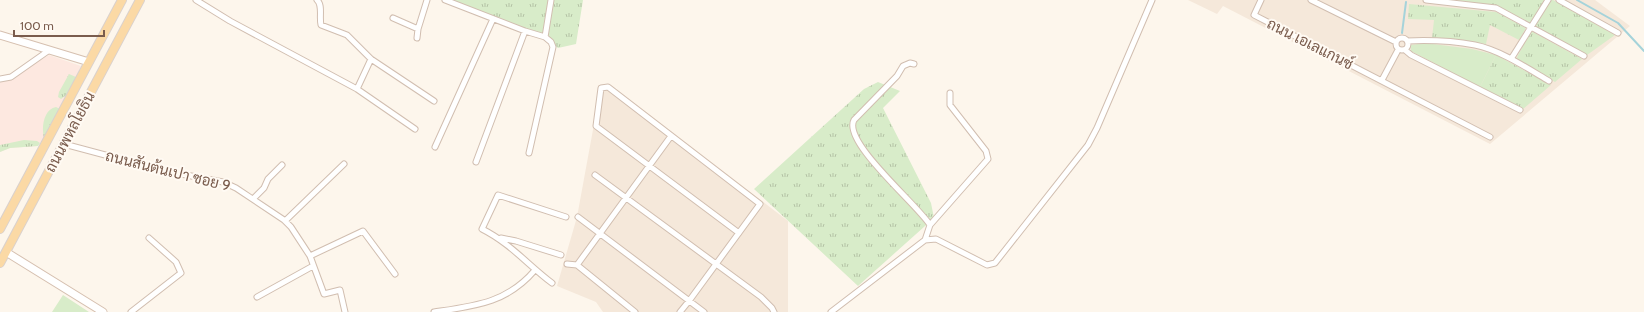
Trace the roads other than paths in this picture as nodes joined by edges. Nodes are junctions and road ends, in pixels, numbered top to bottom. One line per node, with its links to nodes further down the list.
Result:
1 (122, 0): 31 (main road, ถนนพหลโยธิน)
2 (140, 0): 43 (main road, ถนนพหลโยธิน)
3 (196, 0): 36 (street)
4 (317, 0): 29 (street)
5 (427, 0): 17 (street)
6 (444, 0): 15 (street)
7 (551, 0): 21 (street)
8 (1152, 0): 62 (street)
9 (1261, 0): 34 (street, ถนน เอเลแกนซ์)
10 (1311, 0): 24 (street)
11 (1426, 0): 16 (street)
12 (1548, 0): 16 (street)
13 (1559, 0): 19 (street)
14 (393, 18): 17 (street)
15 (493, 19): 18 (street); 44 (street)
16 (1532, 27): 28 (street); 30 (street)
17 (418, 29): 22 (street)
18 (525, 31): 21 (street); 46 (street)
19 (1618, 33)
20 (0, 36): 27 (street)
21 (545, 37): 45 (street)
22 (417, 38)
23 (1407, 41): 24 (street); 26 (street); 30 (street)
24 (1396, 42): 25 (street)
25 (1398, 50): 26 (street); 34 (street)
26 (1405, 50): 39 (street)
27 (48, 51): 31 (street); 33 (street)
28 (1584, 56)
29 (371, 59): 36 (street); 38 (street)
30 (1511, 59): 35 (street)
31 (89, 62): 57 (main road, ถนนพหลโยธิน)
32 (914, 64): 56 (street)
33 (0, 79)
34 (1382, 80): 42 (street, ถนน เอเลแกนซ์)
35 (1549, 81)
36 (357, 89): 40 (street)
37 (950, 93): 56 (street)
38 (434, 101)
39 (1520, 110)
40 (415, 129)
41 (671, 136): 49 (street); 49 (street); 58 (street)
42 (1490, 137)
43 (64, 144): 52 (street, ถนนสันต้นเปา ซอย 9); 63 (main road, ถนนพหลโยธิน)
44 (435, 147)
45 (529, 153)
46 (476, 162)
47 (344, 164): 55 (street)
48 (282, 165): 52 (street)
49 (649, 166): 51 (street); 58 (street)
50 (595, 175): 51 (street)
51 (626, 198): 59 (street); 69 (street)
52 (253, 199): 55 (street, ถนนสันต้นเปา ซอย 9)
53 (566, 217): 61 (street)
54 (578, 217): 59 (street)
55 (285, 221): 65 (street, ถนนสันต้นเปา ซอย 9)
56 (930, 225): 62 (street)
57 (0, 229)
58 (739, 233): 69 (street)
59 (600, 234): 68 (street); 75 (street)
60 (149, 238): 78 (street)
61 (500, 238): 64 (street); 71 (street)
62 (925, 240): 85 (street)
63 (3, 252): 66 (main road, ถนนพหลโยธิน); 77 (street)
64 (561, 255)
65 (310, 256): 70 (street, ถนนสันต้นเปา ซอย 9); 72 (street)
66 (0, 263)
67 (567, 264): 68 (street)
68 (577, 265): 81 (street)
69 (715, 265): 75 (street); 84 (street)
70 (313, 266): 74 (street); 79 (street, ถนนสันต้นเปา ซอย 9)
71 (535, 270): 73 (street); 76 (street)
72 (395, 274)
73 (552, 283)
74 (257, 297)
75 (690, 301): 82 (street); 83 (street)
76 (443, 311): 80 (street)
77 (103, 312)
78 (131, 312)
79 (345, 312)
80 (434, 312)
81 (636, 312)
82 (680, 312)
83 (704, 312)
84 (774, 312)
85 (831, 312)

